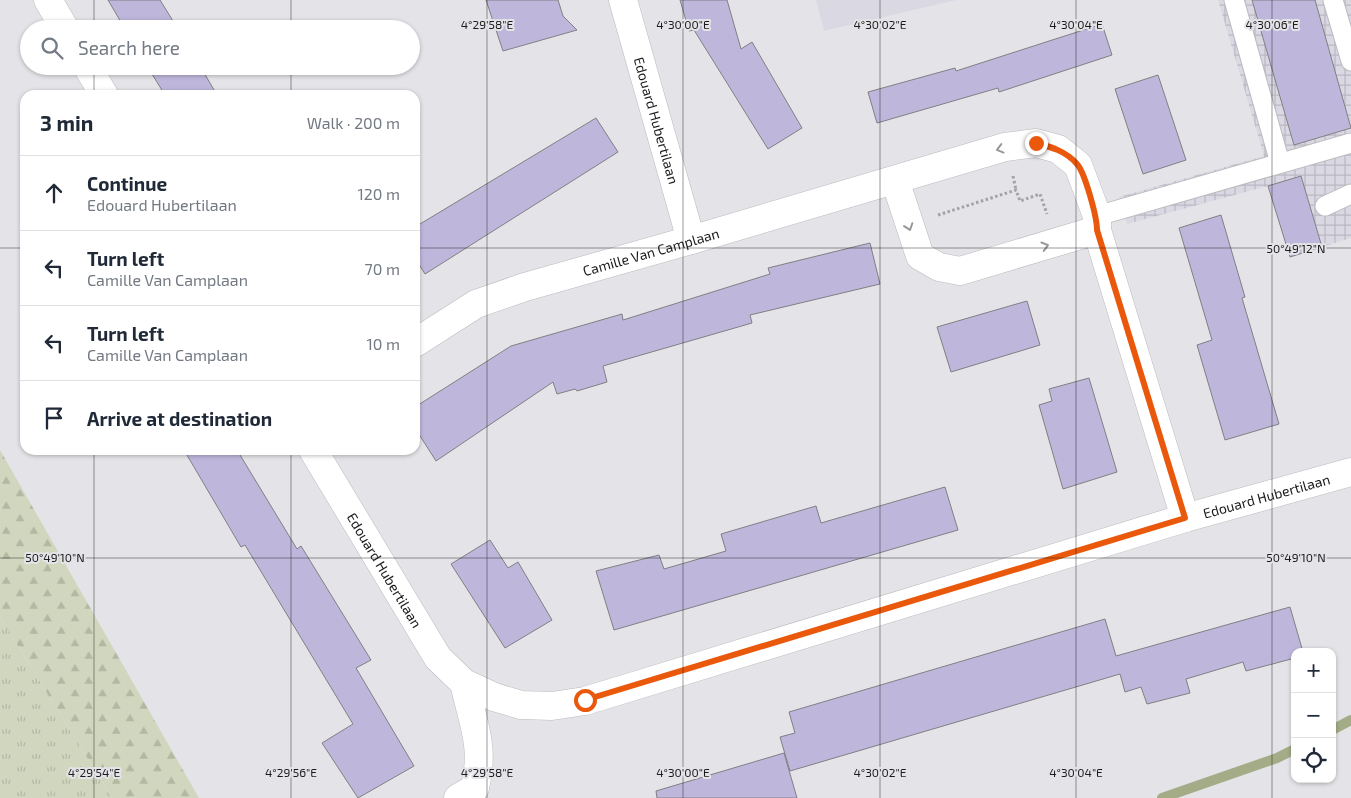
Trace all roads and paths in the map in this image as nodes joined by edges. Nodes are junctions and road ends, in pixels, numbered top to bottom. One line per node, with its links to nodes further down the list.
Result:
1 (48, 0): 5 (street)
2 (623, 0): 16 (street, Edouard Hubertilaan)
3 (1234, 0): 10 (lane)
4 (1333, 0): 6 (lane)
5 (60, 20)
6 (1351, 61)
7 (92, 75): 8 (street)
8 (101, 90)
9 (1351, 143): 10 (lane)
10 (1280, 163): 14 (lane)
11 (895, 180): 14 (street, Camille Van Camplaan, one-way to 11); 15 (street); 16 (street, Camille Van Camplaan)
12 (1351, 194): 13 (lane)
13 (1324, 206)
14 (1097, 223): 17 (street); 21 (street, Camille Van Camplaan)
15 (908, 224): 17 (street, one-way to 17); 17 (path)
16 (691, 240): 18 (street, Camille Van Camplaan)
17 (1056, 243)
18 (420, 340)
19 (316, 455): 22 (street, Edouard Hubertilaan)
20 (1351, 472): 21 (street, Edouard Hubertilaan)
21 (1185, 518): 22 (street, Edouard Hubertilaan)
22 (464, 683): 23 (street)
23 (458, 798)

